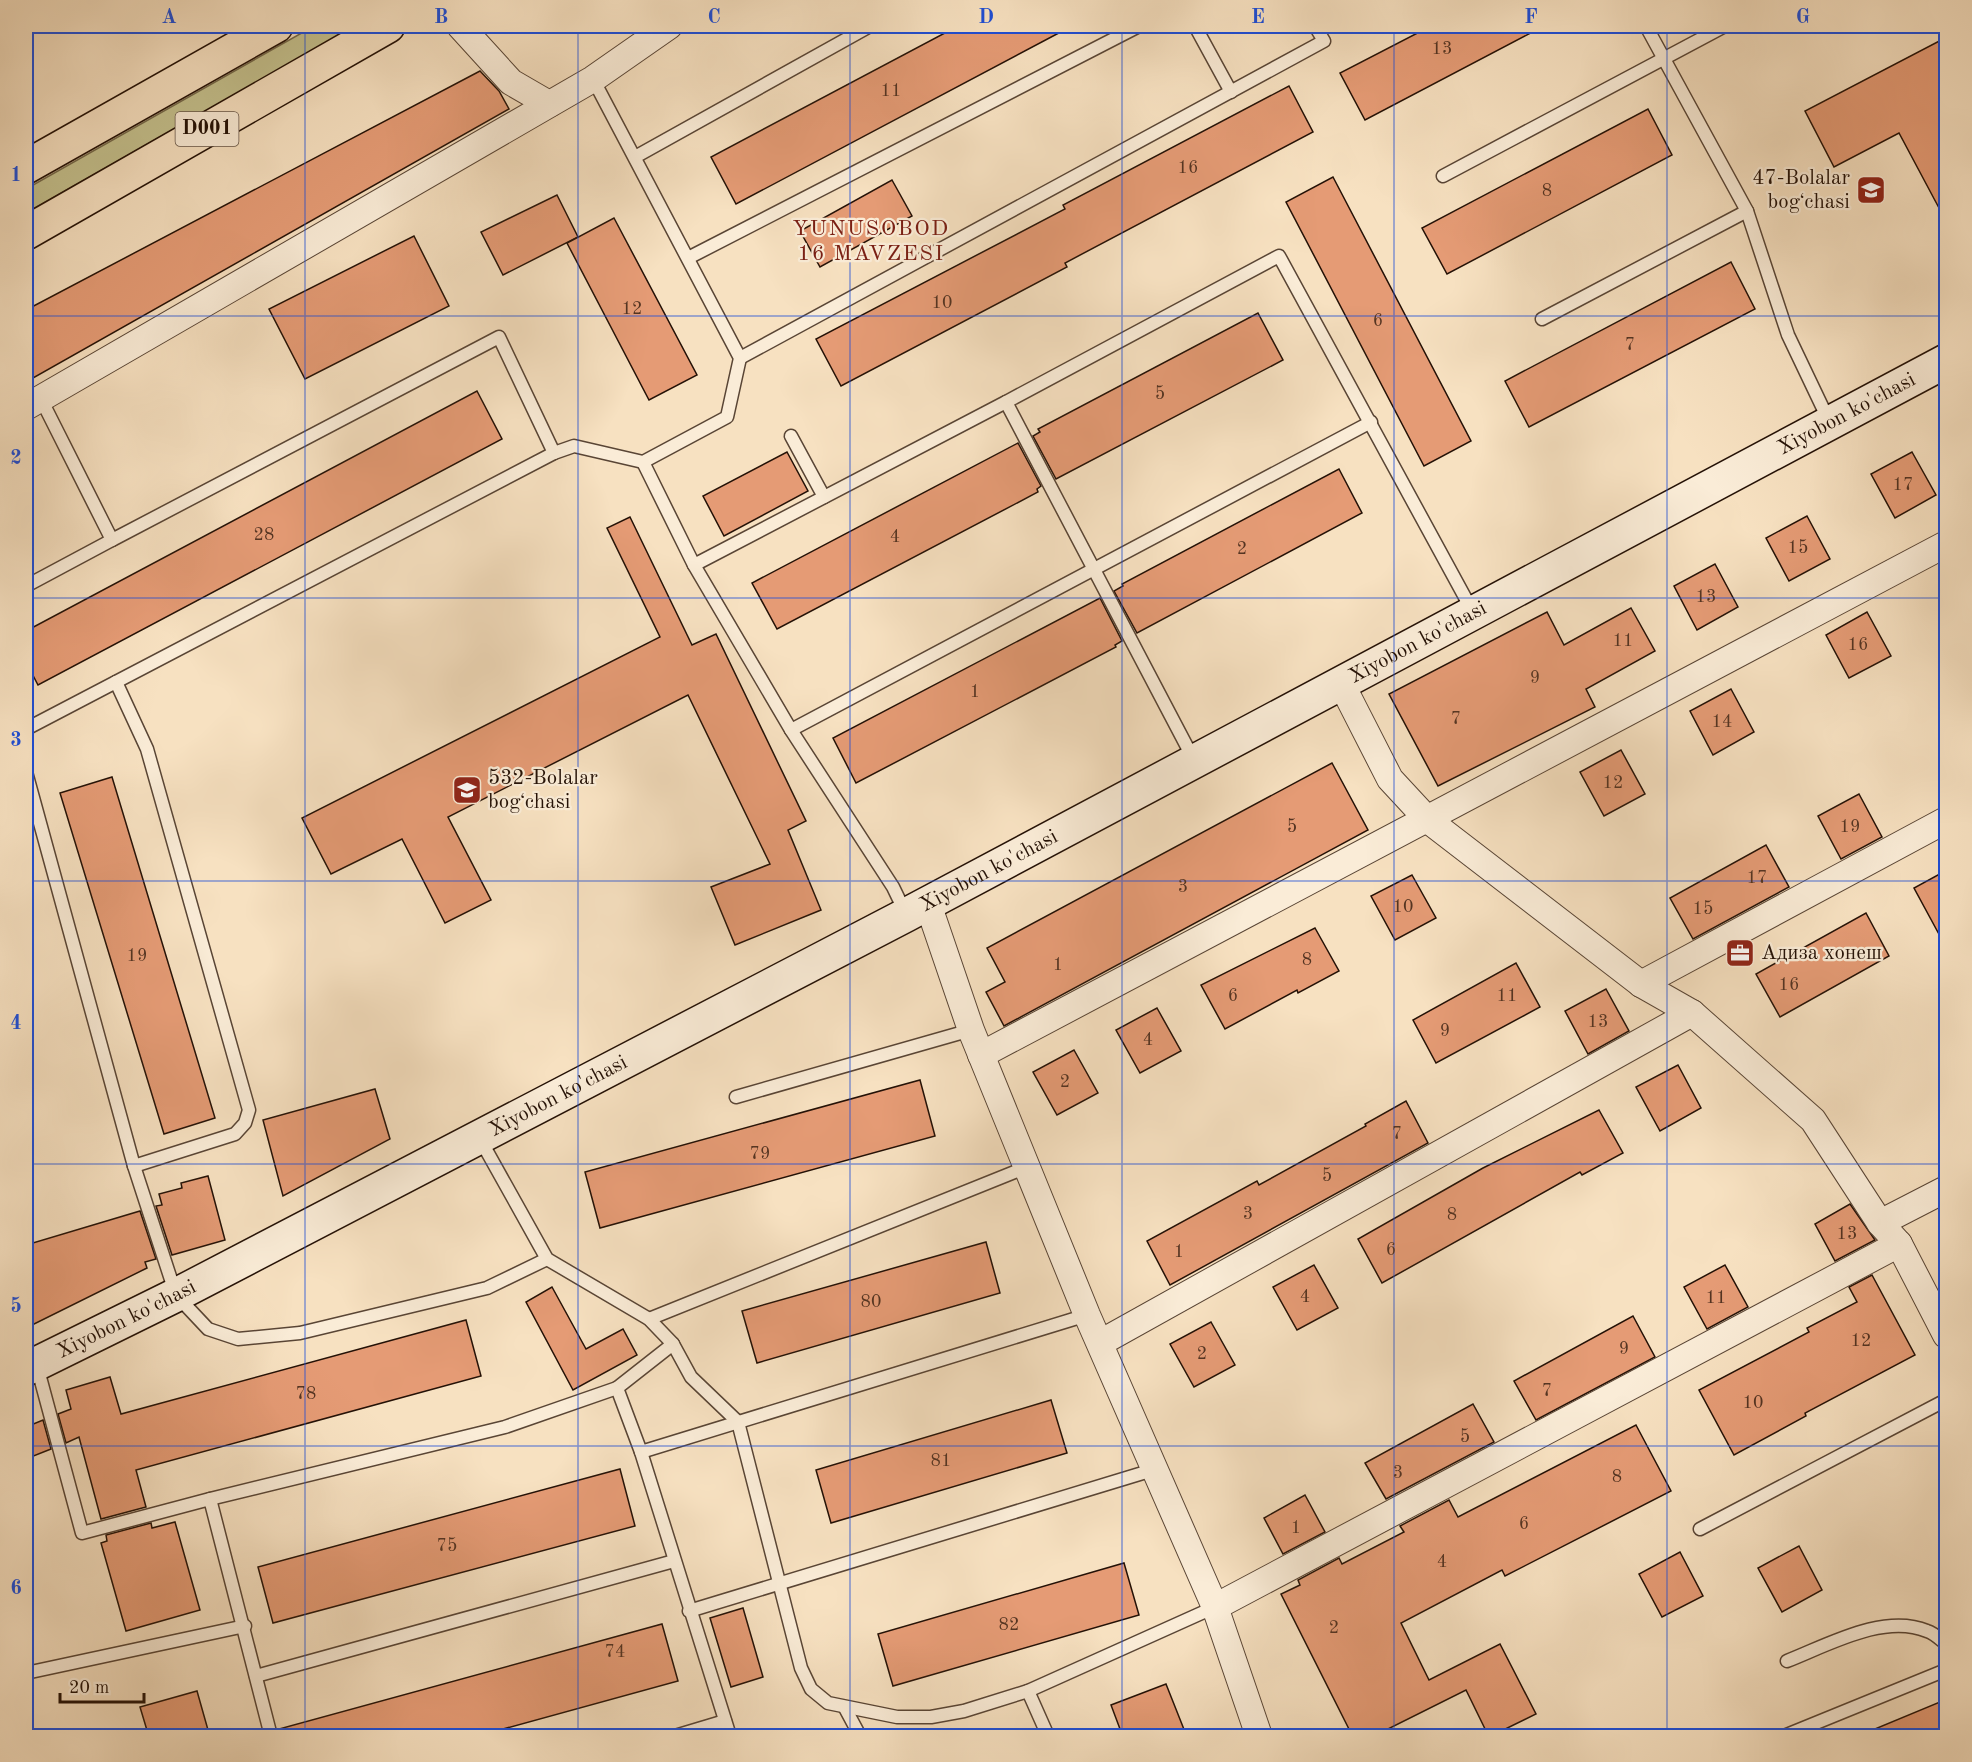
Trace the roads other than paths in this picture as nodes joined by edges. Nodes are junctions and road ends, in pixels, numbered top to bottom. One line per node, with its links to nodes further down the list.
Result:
1 (388, 26): 19 (highway, D001)
2 (460, 26): 14 (street)
3 (669, 26): 12 (street)
4 (870, 26): 15 (lane)
5 (1139, 26): 20 (lane)
6 (1195, 26): 13 (lane)
7 (1315, 26): 13 (lane)
8 (1646, 26): 11 (lane)
9 (1725, 26): 11 (lane)
10 (266, 28): 16 (highway, D001)
11 (1663, 58): 17 (lane); 18 (lane)
12 (593, 79): 14 (street); 15 (lane)
13 (1231, 92): 22 (lane)
14 (549, 104): 25 (street)
15 (635, 157): 20 (lane)
16 (26, 167)
17 (1443, 176)
18 (1747, 211): 21 (lane); 27 (lane)
19 (26, 233)
20 (688, 258): 22 (lane)
21 (1542, 319)
22 (741, 358): 30 (lane)
23 (1947, 361): 27 (street, Xiyobon ko'chasi)
24 (1006, 402): 26 (lane); 31 (lane); 35 (lane)
25 (33, 403): 32 (lane)
26 (1371, 422): 35 (lane); 37 (lane)
27 (1830, 423): 37 (street, Xiyobon ko'chasi)
28 (791, 436): 31 (lane)
29 (554, 453): 30 (lane); 32 (lane); 38 (lane)
30 (643, 462): 34 (lane)
31 (824, 497): 34 (lane)
32 (112, 540): 36 (lane)
33 (1947, 544): 44 (street)
34 (694, 565): 41 (lane)
35 (1095, 567): 41 (lane); 42 (lane)
36 (26, 586)
37 (1473, 612): 39 (street, Xiyobon ko'chasi)
38 (116, 682): 40 (lane); 53 (lane)
39 (1341, 683): 42 (street, Xiyobon ko'chasi); 44 (street)
40 (26, 729)
41 (791, 730): 46 (lane)
42 (1194, 761): 46 (street, Xiyobon ko'chasi)
43 (26, 772): 53 (lane)
44 (1428, 820): 47 (street); 50 (street)
45 (1947, 820): 47 (street)
46 (917, 909): 49 (street); 52 (street, Xiyobon ko'chasi)
47 (1641, 984): 48 (street)
48 (1692, 1013): 56 (street); 63 (street)
49 (971, 1030): 50 (street); 51 (lane)
50 (981, 1055): 54 (street)
51 (736, 1097)
52 (480, 1138): 58 (lane); 59 (street, Xiyobon ko'chasi)
53 (134, 1166): 59 (lane)
54 (1027, 1167): 60 (street); 61 (lane)
55 (1947, 1189): 56 (street)
56 (1880, 1223): 57 (street)
57 (1899, 1244): 62 (street); 75 (street)
58 (547, 1259): 59 (lane); 61 (lane)
59 (176, 1295): 65 (street, Xiyobon ko'chasi)
60 (1087, 1315): 63 (street); 68 (lane)
61 (649, 1319): 64 (lane)
62 (1947, 1335)
63 (1100, 1343): 70 (street)
64 (673, 1344): 66 (lane); 68 (lane)
65 (31, 1366): 71 (lane)
66 (617, 1388): 69 (lane); 71 (lane)
67 (1947, 1400): 72 (lane)
68 (738, 1422): 69 (lane); 74 (lane)
69 (641, 1452): 73 (lane)
70 (1156, 1469): 74 (lane); 75 (street)
71 (210, 1499): 77 (lane)
72 (1700, 1529)
73 (674, 1562): 76 (lane); 82 (lane)
74 (778, 1585): 76 (lane); 84 (lane)
75 (1215, 1607): 83 (lane); 91 (street)
76 (689, 1611): 85 (lane)
77 (245, 1626): 81 (lane); 82 (lane)
78 (1947, 1644): 79 (lane)
79 (1787, 1661)
80 (1947, 1670): 92 (lane)
81 (26, 1673)
82 (256, 1676): 86 (lane)
83 (1028, 1691): 84 (lane); 90 (lane)
84 (845, 1708): 89 (lane)
85 (725, 1720): 87 (lane); 88 (lane)
86 (270, 1737)
87 (675, 1737)
88 (730, 1737)
89 (860, 1737)
90 (1048, 1737)
91 (1259, 1737)
92 (1784, 1737)

